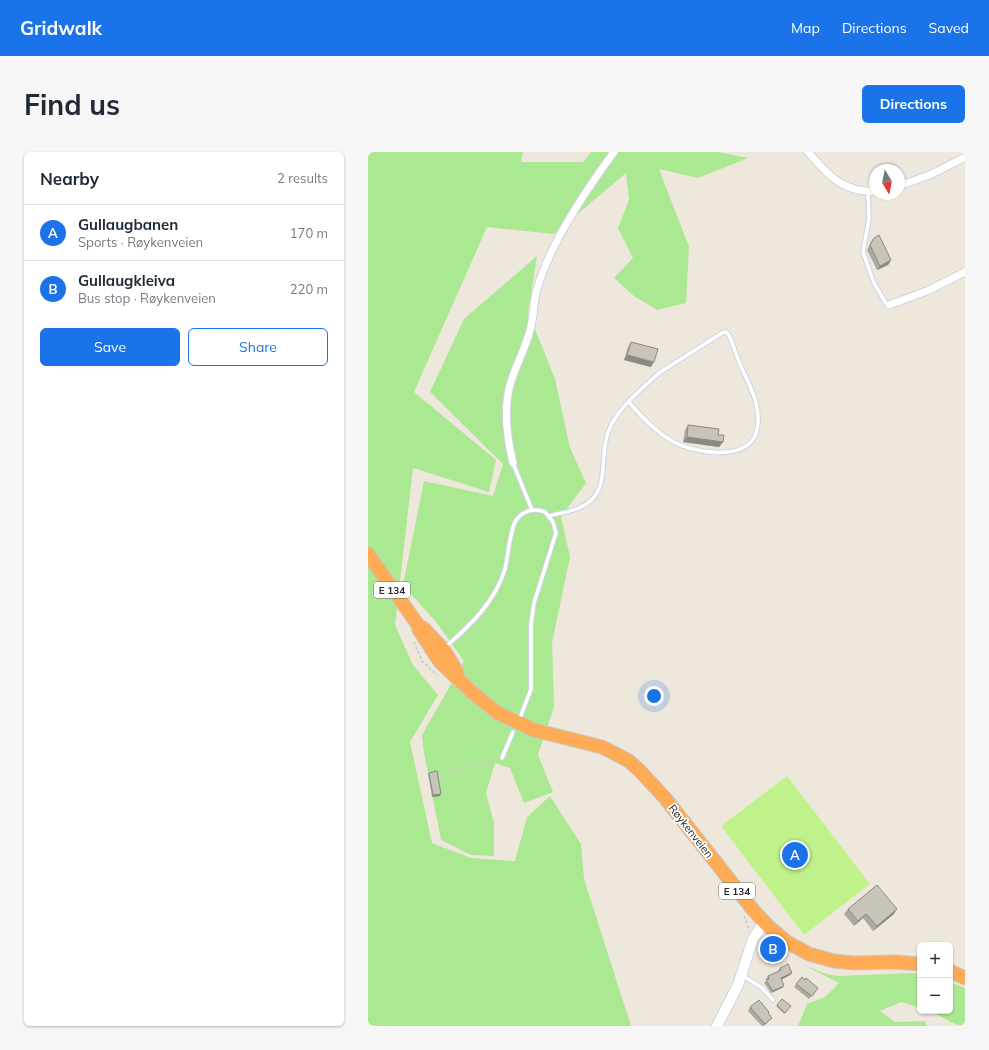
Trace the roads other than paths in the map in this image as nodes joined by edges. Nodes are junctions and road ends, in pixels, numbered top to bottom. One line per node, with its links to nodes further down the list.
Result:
1 (614, 152): 10 (street)
2 (808, 152): 5 (street)
3 (965, 157): 4 (street)
4 (905, 184)
5 (869, 191)
6 (871, 200): 8 (lane)
7 (965, 272): 8 (street)
8 (889, 305)
9 (629, 402): 9 (lane); 12 (lane)
10 (513, 462): 11 (lane)
11 (532, 510): 12 (lane); 14 (lane)
12 (550, 516): 15 (lane)
13 (368, 554): 14 (highway, Røykenveien / E 134)
14 (439, 652): 18 (highway, Røykenveien / E 134)
15 (520, 718)
16 (513, 732): 17 (lane)
17 (502, 758)
18 (764, 922): 19 (highway, Røykenveien / E 134); 21 (street)
19 (917, 964)
20 (953, 972): 22 (highway)
21 (742, 976): 23 (lane); 24 (street)
22 (965, 978)
23 (773, 1000)
24 (717, 1026)

